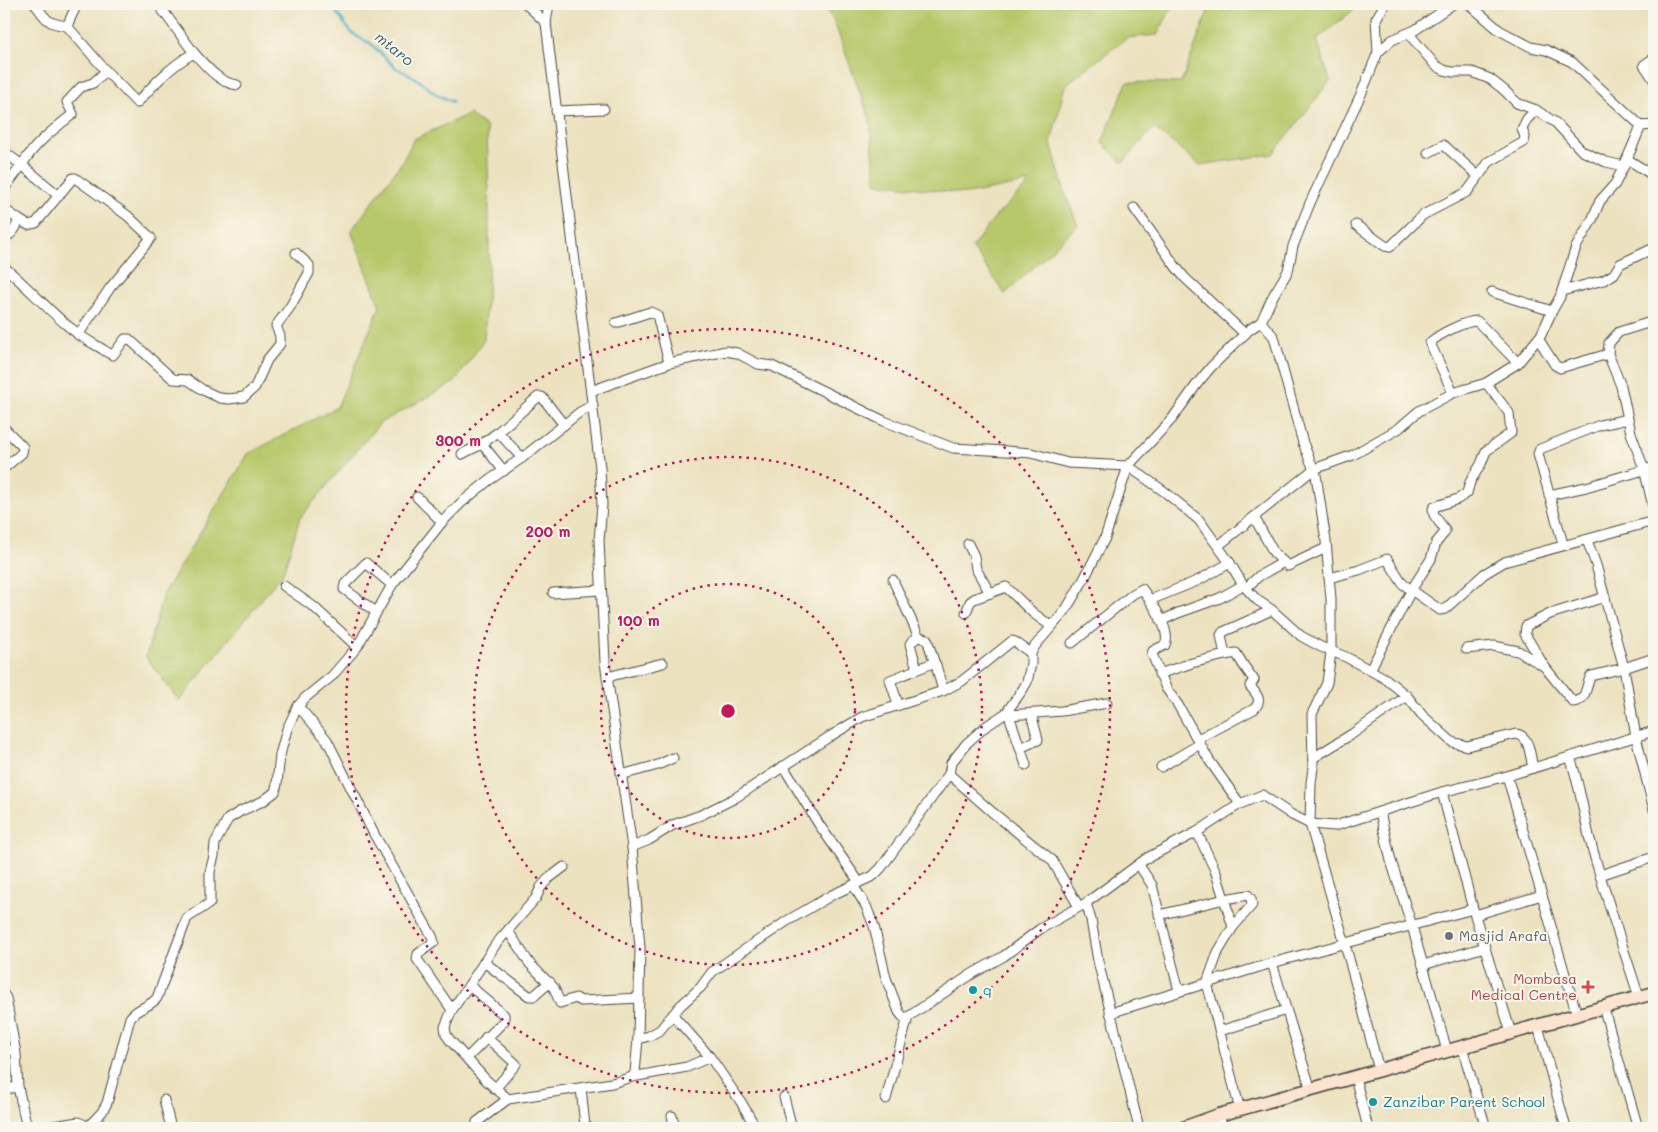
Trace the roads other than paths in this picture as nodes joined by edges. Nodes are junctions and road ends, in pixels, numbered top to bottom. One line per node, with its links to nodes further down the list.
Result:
1 (35, 4): 10 (street)
2 (78, 4): 10 (street)
3 (158, 4): 13 (street)
4 (526, 4): 9 (street)
5 (549, 4): 9 (street)
6 (1385, 4): 12 (street)
7 (1453, 4): 11 (street)
8 (1471, 4): 21 (street)
9 (546, 23): 20 (street)
10 (67, 26): 15 (street)
11 (1409, 34): 12 (street); 19 (street)
12 (1378, 52): 43 (street)
13 (194, 53): 15 (street); 17 (street)
14 (1654, 58): 16 (street)
15 (106, 71): 26 (street)
16 (1654, 80)
17 (237, 86)
18 (604, 109): 20 (street)
19 (1536, 110): 25 (street); 27 (street)
20 (556, 111): 52 (street)
21 (1640, 126): 22 (street); 25 (street)
22 (1653, 128)
23 (4, 152): 26 (street)
24 (1428, 153): 27 (street)
25 (1626, 163): 28 (street); 39 (street)
26 (22, 165): 29 (street); 30 (street)
27 (1478, 176): 34 (street)
28 (1653, 176)
29 (4, 189)
30 (59, 196): 33 (street); 46 (street)
31 (1134, 208): 45 (street)
32 (4, 209): 33 (street)
33 (18, 219): 35 (street)
34 (1356, 225)
35 (4, 236)
36 (1654, 248): 39 (street)
37 (296, 253): 46 (street)
38 (4, 267): 46 (street)
39 (1562, 291): 41 (street)
40 (1492, 292): 41 (street)
41 (1552, 311): 47 (street)
42 (1654, 321): 48 (street)
43 (1261, 322): 45 (street); 65 (street)
44 (616, 323): 49 (street)
45 (1245, 334): 62 (street)
46 (78, 335)
47 (1539, 340): 48 (street); 50 (street)
48 (1608, 354): 55 (street)
49 (669, 363): 52 (street); 62 (street)
50 (1518, 363): 51 (street); 53 (street)
51 (1486, 383): 53 (street); 86 (street)
52 (591, 392): 54 (street)
53 (1453, 393): 65 (street)
54 (593, 405): 56 (street); 87 (street)
55 (1628, 419): 67 (street); 68 (street)
56 (564, 425): 58 (street); 61 (street)
57 (4, 428): 64 (street)
58 (498, 432): 59 (street); 61 (street)
59 (482, 444): 60 (street); 66 (street)
60 (462, 454)
61 (522, 458): 66 (street)
62 (1128, 466): 77 (street); 96 (street)
63 (1654, 467): 67 (street)
64 (4, 468)
65 (1314, 469): 71 (street); 78 (street)
66 (504, 470): 73 (street)
67 (1644, 470): 68 (street); 70 (street)
68 (1549, 495): 76 (street)
69 (417, 497): 73 (street)
70 (1654, 510)
71 (1254, 517): 77 (street); 79 (street)
72 (1654, 521): 74 (street)
73 (442, 522): 83 (street)
74 (1587, 540): 76 (street); 90 (street)
75 (968, 544): 89 (street)
76 (1564, 544): 86 (street)
77 (1218, 546): 80 (street)
78 (1326, 548): 79 (street); 81 (street)
79 (1282, 562): 85 (street)
80 (1230, 563): 85 (street); 91 (street)
81 (1329, 578): 86 (street); 101 (street)
82 (893, 580): 97 (street)
83 (392, 585): 93 (street); 93 (street)
84 (284, 586): 99 (street)
85 (1244, 587): 92 (street); 95 (street)
86 (1412, 589): 110 (street)
87 (601, 590): 88 (street); 112 (street)
88 (552, 593)
89 (990, 593): 94 (street); 96 (street)
90 (1605, 597): 107 (street); 108 (street)
91 (1150, 600): 95 (street); 98 (street)
92 (1272, 610): 101 (street); 103 (street)
93 (376, 612): 99 (street)
94 (966, 613)
95 (1161, 621): 111 (street)
96 (1051, 626): 102 (street)
97 (919, 637): 106 (street); 109 (street)
98 (1072, 643)
99 (357, 647): 117 (street)
100 (1466, 649): 107 (street)
101 (1331, 652): 110 (street); 126 (street)
102 (1031, 653): 113 (street); 119 (street)
103 (1225, 655): 111 (street); 122 (street)
104 (1654, 658): 108 (street)
105 (663, 664): 112 (street)
106 (935, 664): 109 (street); 113 (street)
107 (1544, 666): 108 (street)
108 (1624, 668): 121 (street)
109 (917, 669): 116 (street)
110 (1370, 670): 114 (street)
111 (1159, 674): 122 (street)
112 (607, 677): 132 (street)
113 (943, 691): 116 (street)
114 (1407, 696): 126 (street); 130 (street)
115 (1107, 702): 118 (street)
116 (898, 704): 128 (street)
117 (298, 706): 168 (street); 202 (street)
118 (1031, 713): 119 (street); 123 (street)
119 (1007, 714): 123 (street); 131 (street)
120 (1654, 731): 121 (street)
121 (1636, 737): 124 (street); 136 (street)
122 (1199, 742): 129 (street); 135 (street)
123 (1020, 748): 127 (street)
124 (1570, 757): 130 (street); 144 (street)
125 (673, 758): 132 (street)
126 (1313, 758): 138 (street)
127 (1026, 764)
128 (783, 766): 140 (street); 145 (street)
129 (1161, 766)
130 (1533, 768): 133 (street)
131 (949, 774): 145 (street); 148 (street)
132 (621, 775): 140 (street)
133 (1507, 776): 134 (street); 146 (street)
134 (1442, 792): 137 (street); 149 (street)
135 (1240, 804): 138 (street); 139 (street)
136 (1654, 810)
137 (1380, 812): 138 (street); 151 (street)
138 (1310, 824): 154 (street)
139 (1198, 832): 142 (street); 147 (street)
140 (632, 847): 166 (street)
141 (1654, 857): 144 (street)
142 (1139, 865): 148 (street); 150 (street)
143 (564, 867): 153 (street)
144 (1600, 875): 165 (street)
145 (856, 884): 172 (street); 173 (street)
146 (1542, 895): 149 (street); 171 (street)
147 (1225, 899): 150 (street); 152 (street); 152 (street)
148 (1082, 905): 170 (street); 173 (street)
149 (1474, 912): 151 (street); 155 (street)
150 (1159, 915): 162 (street)
151 (1412, 926): 154 (street); 158 (street)
152 (1233, 927): 160 (street)
153 (508, 931): 156 (street); 159 (street)
154 (1345, 944): 157 (street); 185 (street)
155 (1485, 947): 158 (street); 176 (street)
156 (484, 962): 159 (street); 161 (street)
157 (1272, 963): 160 (street); 169 (street)
158 (1423, 965): 181 (street)
159 (550, 982): 166 (street)
160 (1208, 983): 162 (street); 175 (street)
161 (469, 984): 168 (street); 177 (street)
162 (1179, 991): 170 (street)
163 (1654, 993): 165 (street)
164 (4, 995): 180 (street)
165 (1639, 997): 167 (street)
166 (639, 998): 178 (street)
167 (1603, 1006): 171 (street); 215 (street)
168 (452, 1010): 184 (street)
169 (1286, 1010): 175 (street); 192 (street)
170 (1110, 1013): 209 (street)
171 (1577, 1014): 174 (street)
172 (673, 1015): 178 (street); 183 (street)
173 (908, 1017): 195 (street)
174 (1538, 1026): 176 (street); 214 (street)
175 (1220, 1031): 197 (street)
176 (1512, 1033): 179 (street)
177 (486, 1037): 184 (street); 191 (street)
178 (638, 1038): 186 (street)
179 (1462, 1047): 181 (street); 213 (street)
180 (15, 1049): 182 (street); 188 (street)
181 (1447, 1050): 185 (street)
182 (4, 1051)
183 (710, 1057): 186 (street); 207 (street)
184 (466, 1058): 191 (street)
185 (1379, 1070): 187 (street)
186 (632, 1077): 189 (street)
187 (1355, 1077): 192 (street); 212 (street)
188 (18, 1087): 190 (street); 200 (street)
189 (581, 1088): 194 (street); 205 (street)
190 (4, 1089)
191 (495, 1089): 194 (street)
192 (1311, 1090): 197 (street)
193 (784, 1096): 208 (street)
194 (508, 1099): 204 (street)
195 (886, 1099)
196 (164, 1100): 203 (street)
197 (1240, 1110): 199 (street)
198 (672, 1116): 206 (street)
199 (1219, 1116): 210 (street); 211 (street)
200 (27, 1128)
201 (41, 1128): 202 (street)
202 (87, 1128)
203 (171, 1128)
204 (479, 1128)
205 (589, 1128)
206 (676, 1128)
207 (756, 1128)
208 (792, 1128)
209 (1139, 1128)
210 (1183, 1128)
211 (1223, 1128)
212 (1368, 1128)
213 (1485, 1128)
214 (1566, 1128)
215 (1638, 1128)

